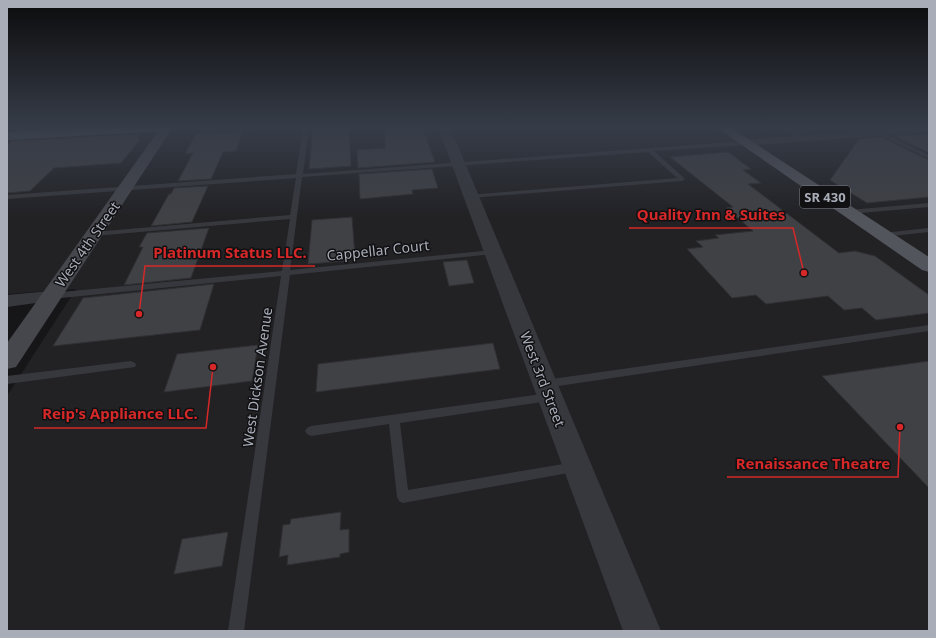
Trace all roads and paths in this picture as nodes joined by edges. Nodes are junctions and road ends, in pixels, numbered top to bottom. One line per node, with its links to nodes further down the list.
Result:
1 (147, 157): 9 (main road, West 4th Street)
2 (302, 157): 8 (lane, West Dickson Avenue)
3 (455, 157): 7 (street, West 3rd Street)
4 (557, 157): 7 (lane)
5 (657, 157): 10 (lane)
6 (767, 157): 13 (main road, SR 430)
7 (458, 164): 8 (lane); 10 (street, West 3rd Street)
8 (299, 175): 9 (lane); 14 (lane, West Dickson Avenue)
9 (126, 188): 11 (lane); 16 (main road, West 4th Street)
10 (470, 196): 18 (street, West 3rd Street)
11 (7, 198)
12 (929, 206): 13 (lane)
13 (848, 212): 17 (main road, SR 430)
14 (294, 218): 16 (lane); 20 (lane, West Dickson Avenue)
15 (929, 230): 17 (lane)
16 (94, 234): 21 (main road, West 4th Street)
17 (882, 235): 19 (main road, SR 430)
18 (493, 252): 20 (lane, Cappellar Court); 27 (street, West 3rd Street)
19 (929, 266)
20 (285, 273): 21 (lane, Cappellar Court); 31 (lane, West Dickson Avenue)
21 (52, 296): 22 (street); 24 (main road, West 4th Street)
22 (7, 301)
23 (929, 328): 27 (lane)
24 (7, 361)
25 (131, 365): 26 (lane)
26 (7, 380)
27 (547, 391): 28 (lane); 30 (street, West 3rd Street)
28 (394, 419): 29 (lane); 30 (lane)
29 (311, 431)
30 (577, 467): 32 (street, West 3rd Street)
31 (236, 631)
32 (642, 631)

